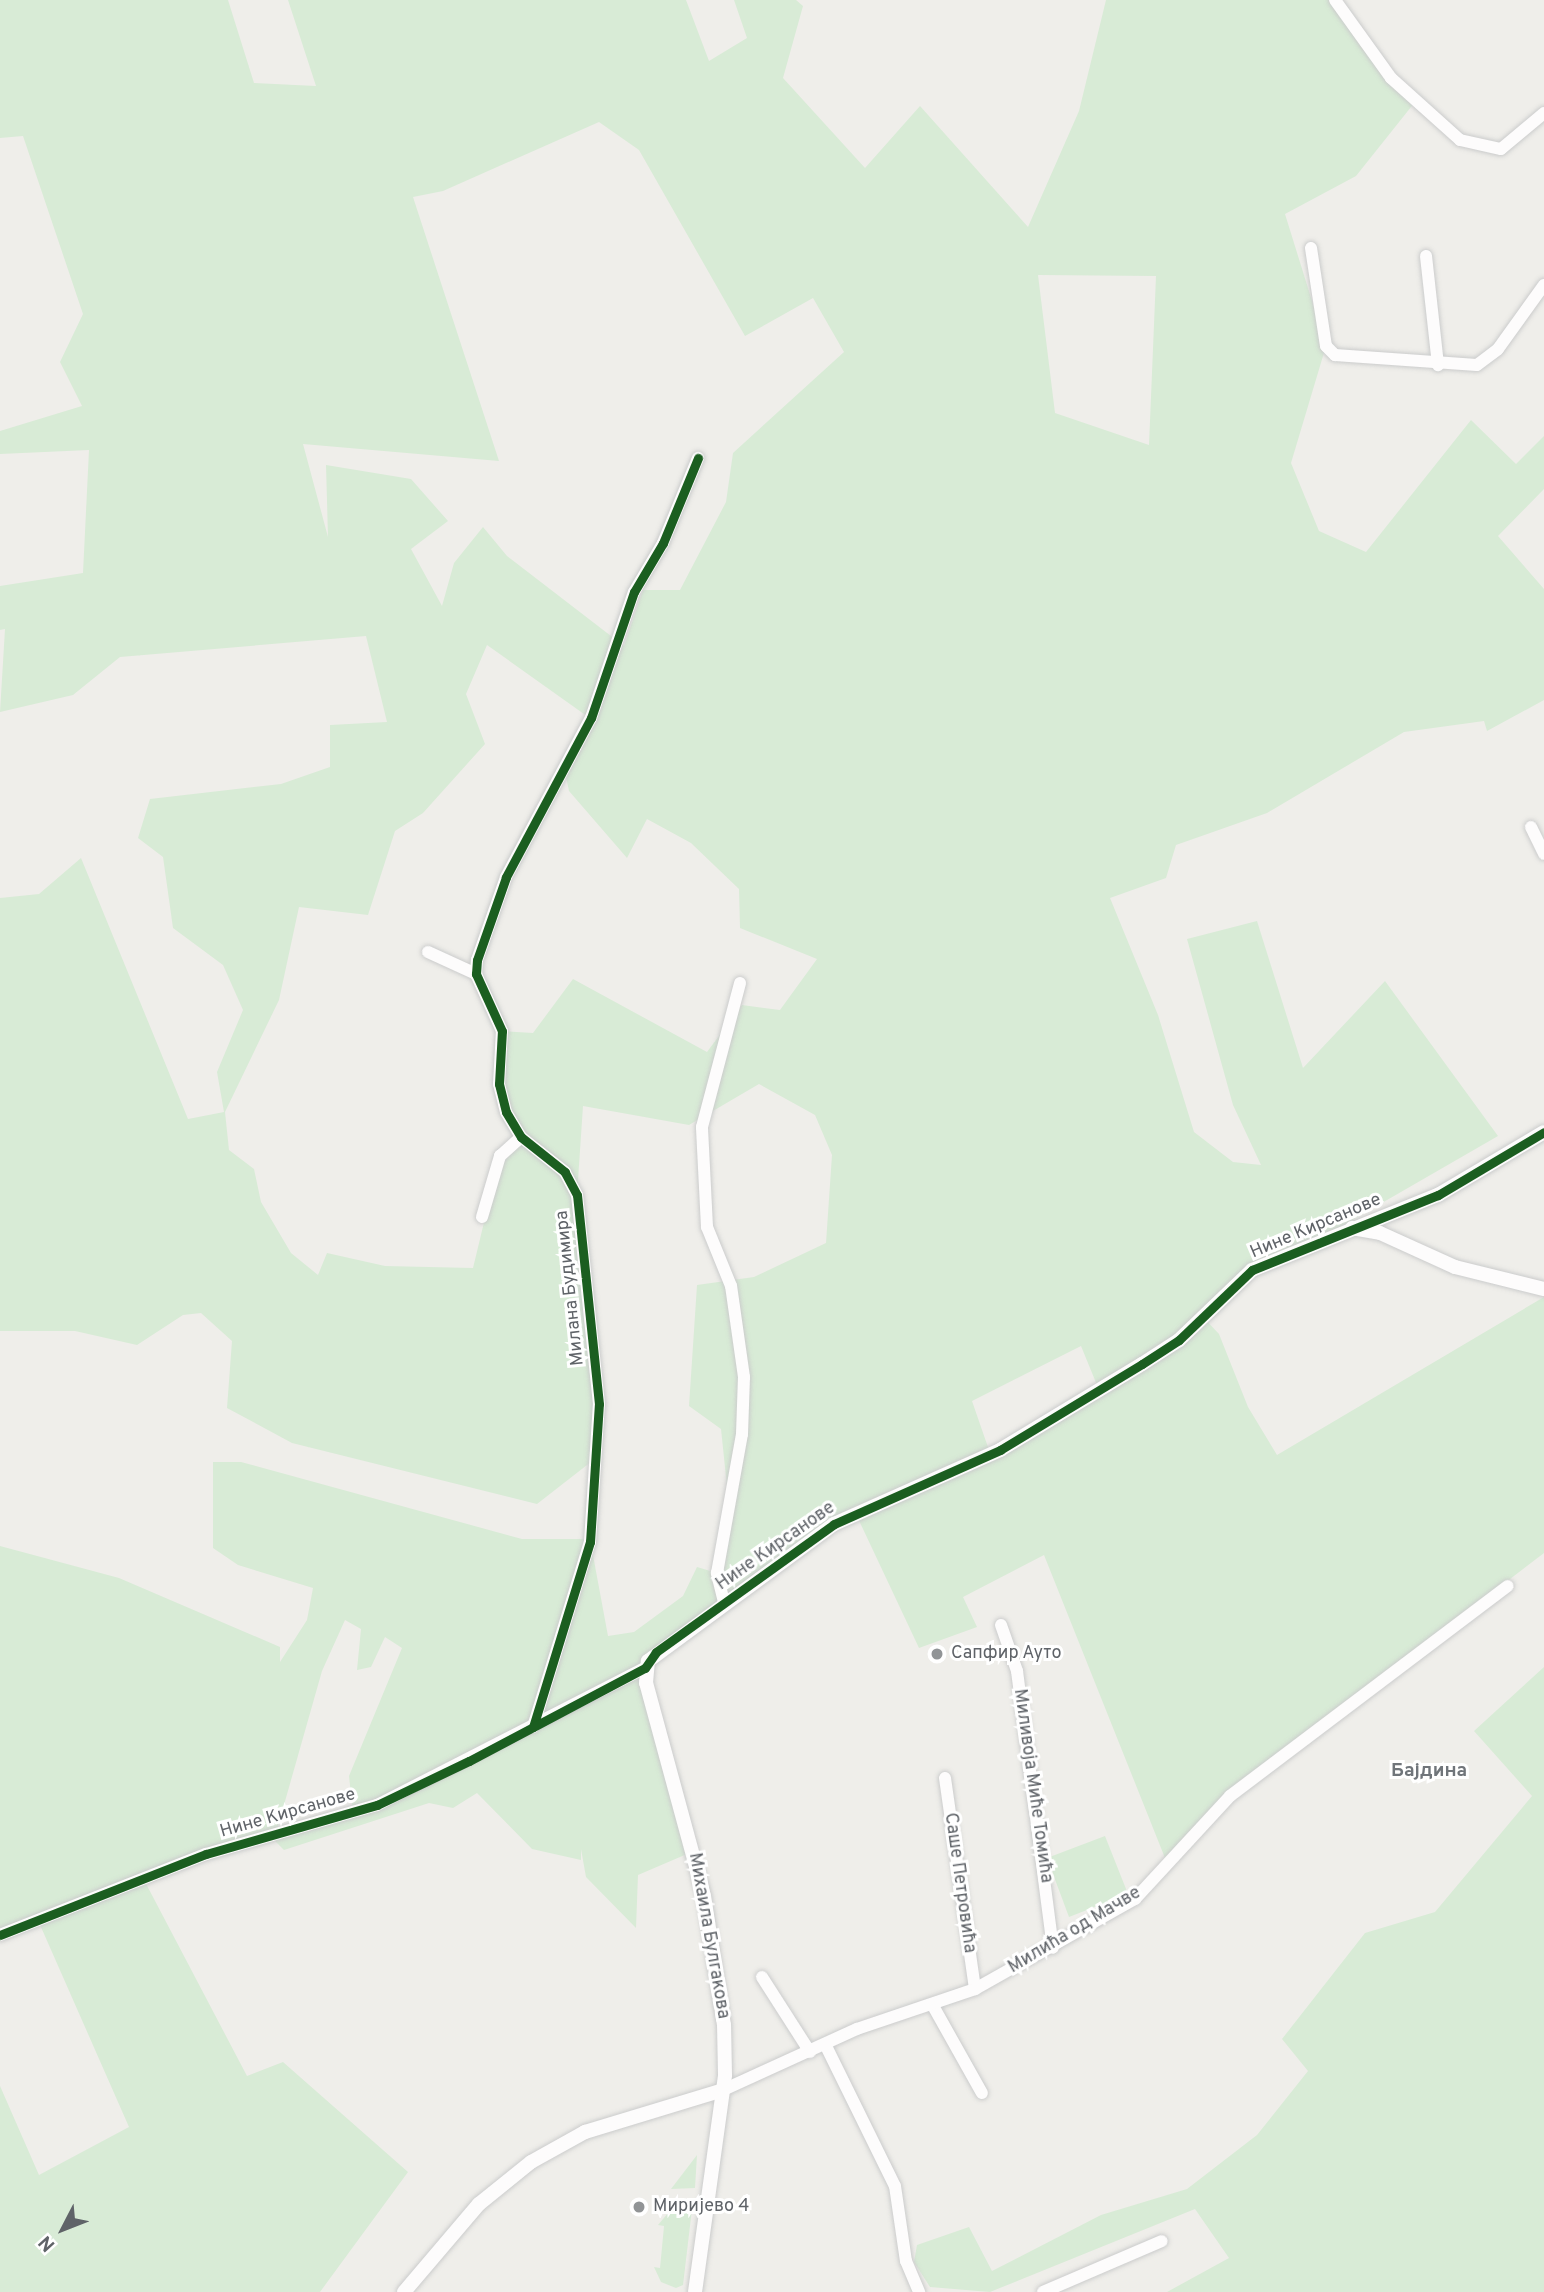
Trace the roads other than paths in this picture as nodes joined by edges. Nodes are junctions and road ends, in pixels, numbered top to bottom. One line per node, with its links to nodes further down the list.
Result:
1 (1335, 0): 2 (street)
2 (1544, 113)
3 (1311, 248): 6 (street)
4 (1426, 256): 6 (street)
5 (1544, 285): 6 (street)
6 (1438, 365)
7 (698, 458): 11 (street)
8 (1531, 827): 9 (street)
9 (1544, 854)
10 (428, 951): 11 (street)
11 (476, 974): 14 (street, Милана Будимира)
12 (740, 983): 19 (street)
13 (1544, 1132): 16 (street, Нине Кирсанове)
14 (521, 1137): 15 (street); 22 (street, Милана Будимира)
15 (482, 1217)
16 (1344, 1229): 17 (street); 19 (street, Нине Кирсанове)
17 (1544, 1289)
18 (1508, 1586): 25 (street, Милића од Мачве)
19 (724, 1602): 21 (street, Нине Кирсанове)
20 (1001, 1625): 25 (street, Миливоја Миће Томића)
21 (645, 1668): 22 (street, Нине Кирсанове); 31 (street, Михаила Булгакова)
22 (533, 1727): 24 (street, Нине Кирсанове)
23 (945, 1778): 27 (street, Саше Петровића)
24 (0, 1935)
25 (1054, 1948): 27 (street, Милића од Мачве)
26 (762, 1977): 30 (street)
27 (975, 1989): 28 (street, Милића од Мачве)
28 (932, 2004): 29 (street, Милића од Мачве); 32 (street)
29 (825, 2044): 30 (street, Милића од Мачве); 36 (street)
30 (810, 2052): 31 (street, Милића од Мачве)
31 (723, 2090): 34 (street); 35 (street, Михаила Булгакова)
32 (982, 2093)
33 (1162, 2241): 37 (street)
34 (404, 2292)
35 (695, 2292)
36 (919, 2292)
37 (1043, 2292)

